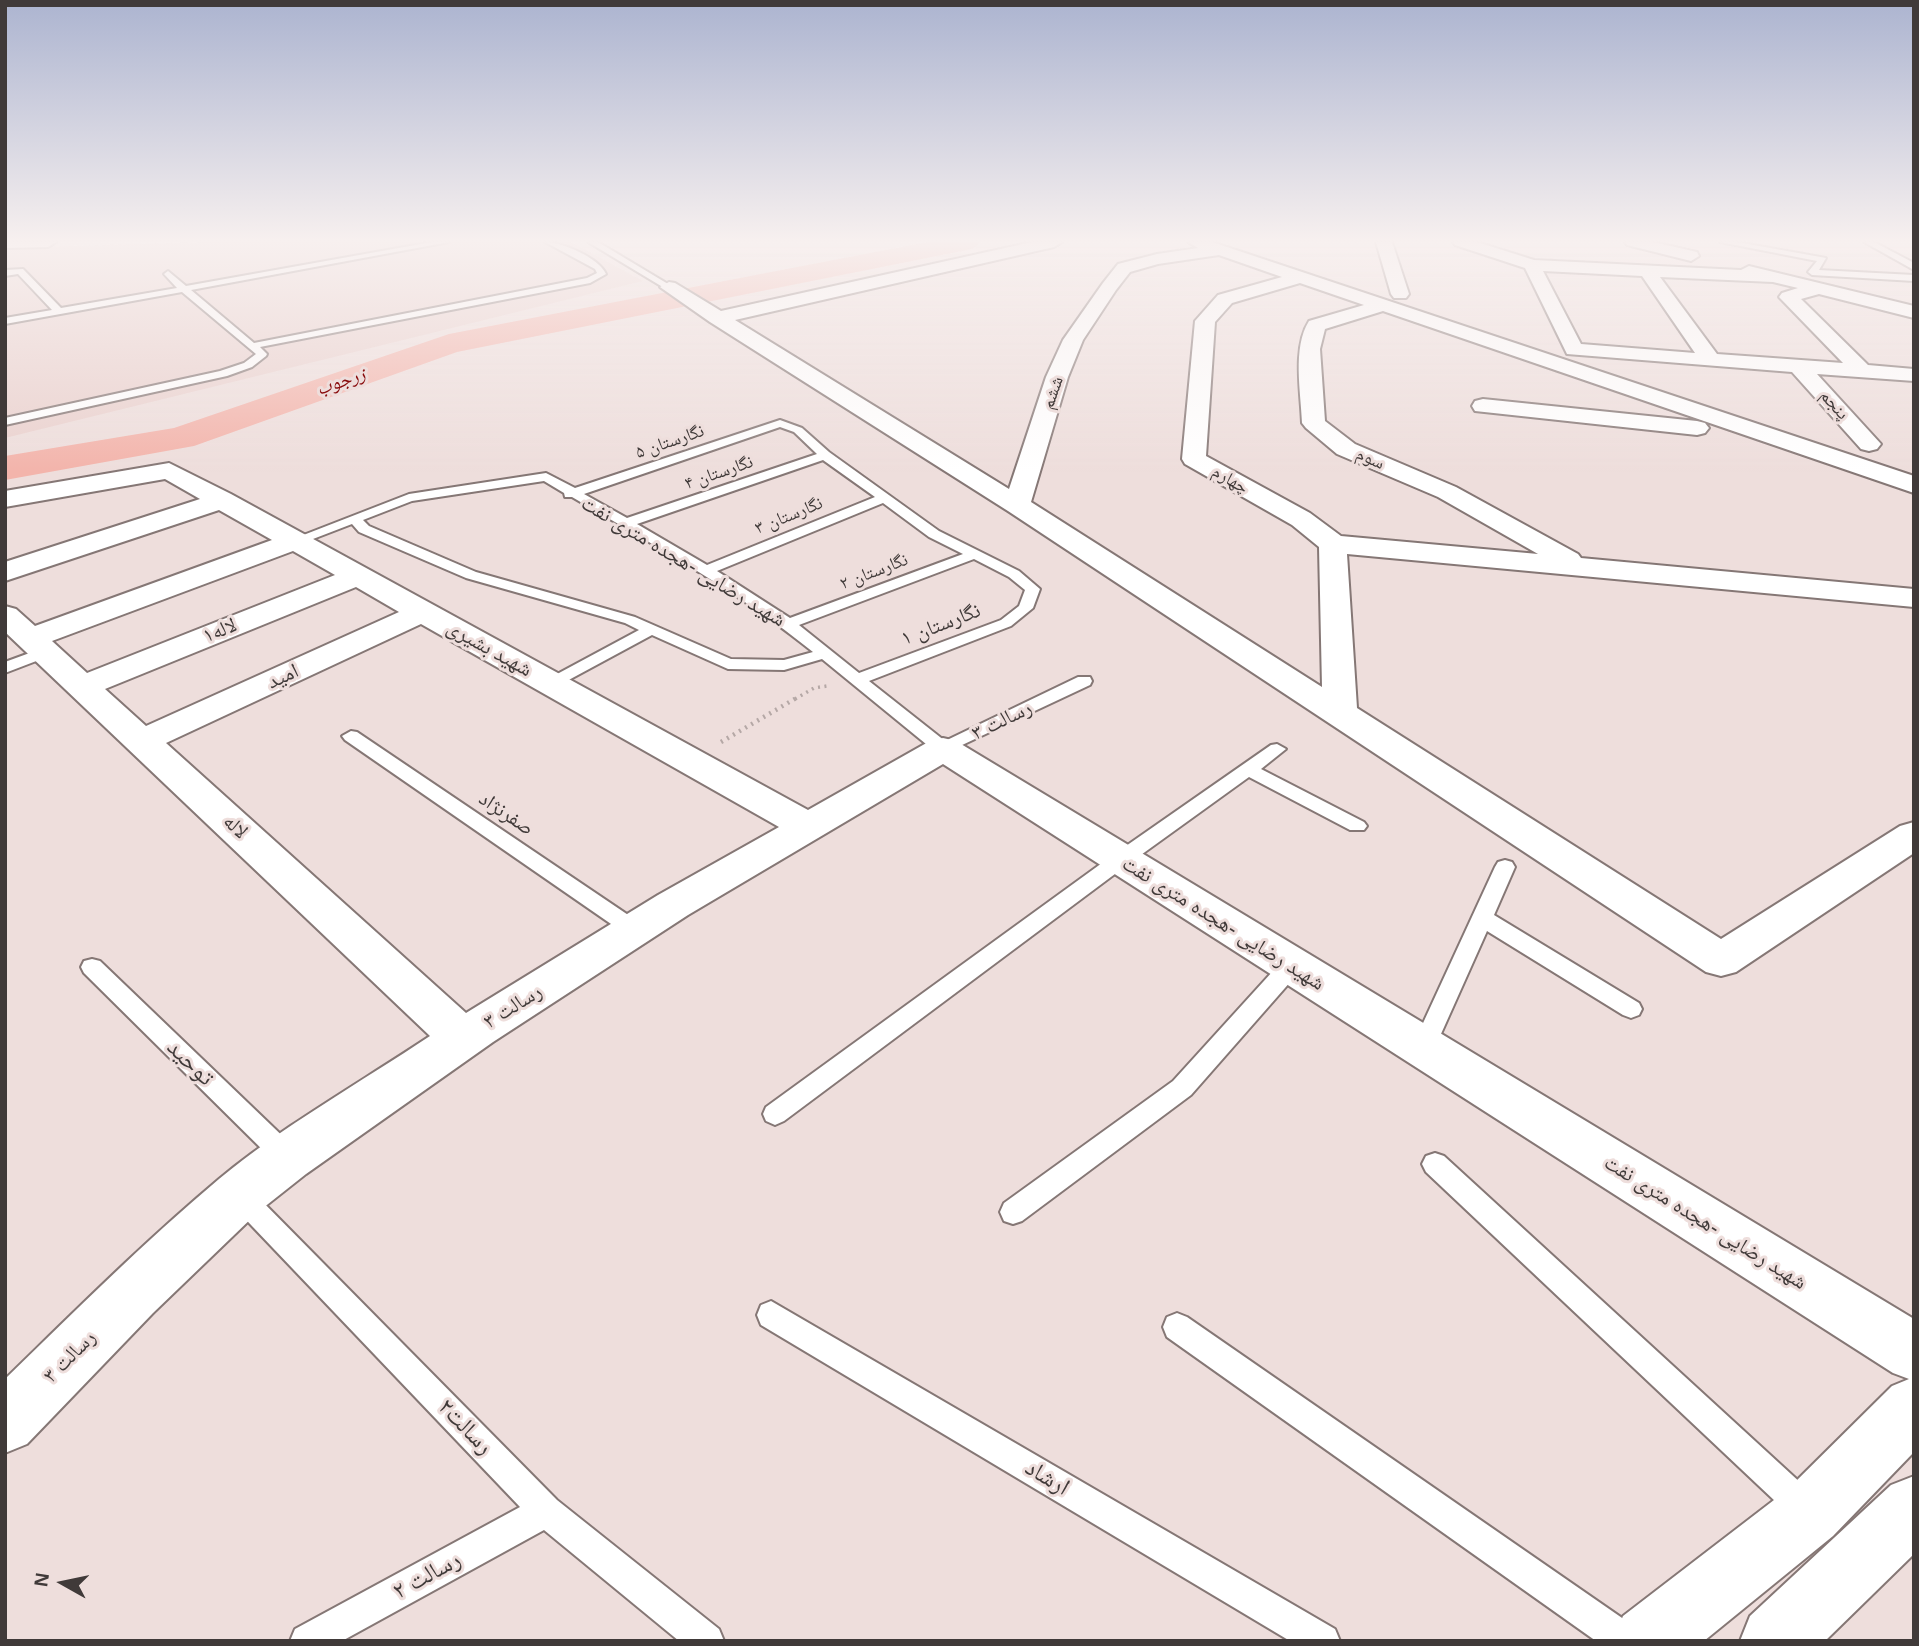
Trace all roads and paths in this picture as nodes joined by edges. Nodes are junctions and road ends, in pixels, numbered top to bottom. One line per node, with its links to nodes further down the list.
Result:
1 (219, 319): 11 (lane)
2 (391, 319): 11 (lane)
3 (719, 319): 26 (main road)
4 (1088, 319): 26 (main road, ششم)
5 (1207, 319): 30 (main road, چهارم)
6 (1335, 319): 32 (main road, سوم)
7 (1444, 319): 18 (main road)
8 (1559, 319): 12 (main road)
9 (1681, 319): 12 (main road)
10 (1809, 319): 14 (main road)
11 (251, 346): 17 (lane)
12 (1711, 360): 13 (main road)
13 (1799, 366): 14 (main road); 19 (main road, پنجم)
14 (1863, 371): 15 (main road)
15 (1914, 375)
16 (1483, 406): 18 (main road)
17 (5, 422)
18 (1765, 434): 21 (main road)
19 (1869, 444)
20 (825, 455): 22 (lane, نگارستان ۵); 23 (lane); 28 (lane, نگارستان ۴)
21 (1914, 485)
22 (570, 494): 27 (lane, شهید رضایی -هجده متری نفت); 28 (lane, شهید رضایی -هجده متری نفت)
23 (886, 497): 31 (lane); 33 (lane, نگارستان ۳)
24 (5, 499): 25 (main road, شهید بشیری)
25 (222, 500): 29 (main road, شهید بشیری); 34 (main road)
26 (1017, 505): 47 (main road)
27 (354, 519): 29 (lane); 39 (lane)
28 (624, 524): 33 (lane, شهید رضایی -هجده متری نفت)
29 (295, 541): 35 (main road, شهید بشیری); 40 (main road)
30 (1333, 544): 32 (main road); 47 (main road)
31 (973, 555): 38 (lane, نگارستان ۲); 43 (lane, نگارستان ۱)
32 (1580, 567): 36 (main road)
33 (706, 570): 38 (lane, شهید رضایی -هجده متری نفت)
34 (5, 572)
35 (358, 576): 37 (main road, شهید بشیری); 46 (main road, لاله۱)
36 (1914, 598)
37 (423, 612): 45 (main road, شهید بشیری); 49 (main road, امید)
38 (788, 624): 41 (lane, شهید رضایی -هجده متری نفت)
39 (650, 630): 41 (lane); 45 (lane)
40 (27, 635): 42 (lane); 46 (main road, لاله)
41 (824, 654): 43 (lane, شهید رضایی -هجده متری نفت)
42 (5, 668)
43 (856, 680): 50 (lane, شهید رضایی -هجده متری نفت); 52 (path)
44 (1084, 681): 50 (lane, رسالت ۳)
45 (552, 684): 52 (main road, شهید بشیری)
46 (83, 686): 49 (main road, لاله)
47 (1340, 713): 56 (main road)
48 (351, 736): 60 (lane, صفرنژاد)
49 (142, 741): 64 (main road, لاله)
50 (943, 749): 55 (main road, رسالت ۳); 57 (main road, شهید رضایی -هجده متری نفت)
51 (1277, 749): 53 (lane)
52 (690, 761): 55 (main road, شهید بشیری)
53 (1248, 769): 54 (lane); 57 (lane)
54 (1357, 826)
55 (809, 827): 60 (main road, رسالت ۳)
56 (1914, 835)
57 (1120, 860): 61 (main road, شهید رضایی -هجده متری نفت); 66 (lane)
58 (1505, 867): 59 (lane)
59 (1484, 919): 63 (lane); 65 (lane)
60 (635, 930): 64 (main road, رسالت ۳)
61 (1292, 966): 65 (main road, شهید رضایی -هجده متری نفت); 70 (lane)
62 (92, 967): 67 (lane, توحید)
63 (1631, 1009)
64 (464, 1039): 67 (main road, رسالت ۳)
65 (1423, 1048): 73 (main road, شهید رضایی -هجده متری نفت)
66 (775, 1114)
67 (288, 1158): 69 (main road, رسالت ۳)
68 (1436, 1164): 78 (lane)
69 (239, 1195): 75 (main road, رسالت ۳); 77 (lane, رسالت۲)
70 (1013, 1212)
71 (771, 1315): 81 (lane, ارشاد)
72 (1177, 1327): 82 (lane)
73 (1914, 1352)
74 (1914, 1408): 78 (main road)
75 (5, 1422)
76 (1914, 1508): 84 (main road)
77 (546, 1511): 79 (lane, رسالت ۲); 80 (lane, رسالت۲)
78 (1810, 1513): 83 (main road)
79 (307, 1641)
80 (707, 1641)
81 (1323, 1641)
82 (1626, 1641)
83 (1648, 1641)
84 (1775, 1641)

